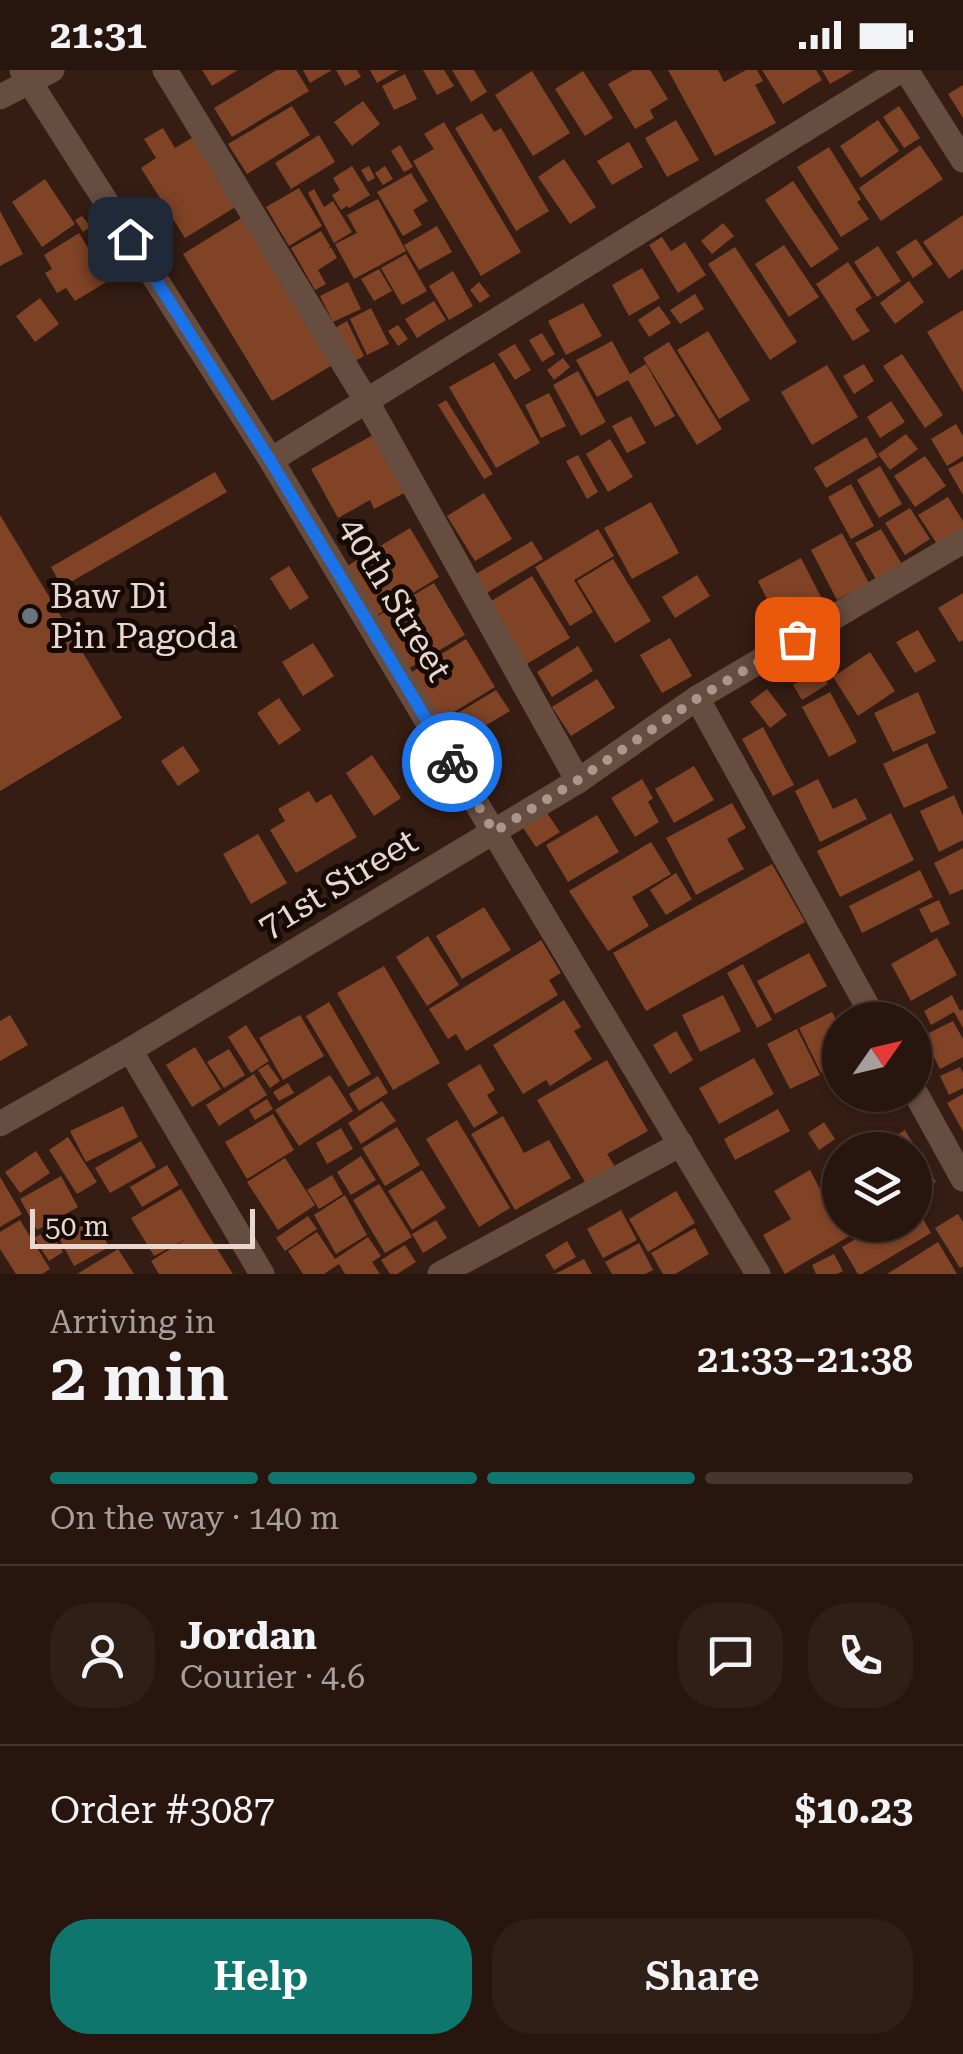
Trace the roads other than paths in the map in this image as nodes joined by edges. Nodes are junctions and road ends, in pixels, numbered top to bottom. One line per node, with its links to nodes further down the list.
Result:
1 (165, 70): 6 (street)
2 (903, 70): 5 (street); 6 (street)
3 (35, 74): 4 (street); 7 (street, 40th Street)
4 (0, 97)
5 (963, 160)
6 (366, 400): 7 (street); 10 (street)
7 (270, 460): 11 (street, 40th Street)
8 (963, 541): 9 (street, 71st Street)
9 (698, 698): 10 (street, 71st Street); 12 (street)
10 (578, 780): 11 (street, 71st Street)
11 (494, 832): 13 (street, 71st Street); 16 (street, 40th Street)
12 (866, 1002)
13 (130, 1050): 15 (street, 71st Street); 18 (street)
14 (926, 1112): 17 (street)
15 (0, 1124)
16 (680, 1144): 19 (street); 20 (street, 40th Street)
17 (963, 1178)
18 (262, 1274)
19 (440, 1274)
20 (758, 1274)

